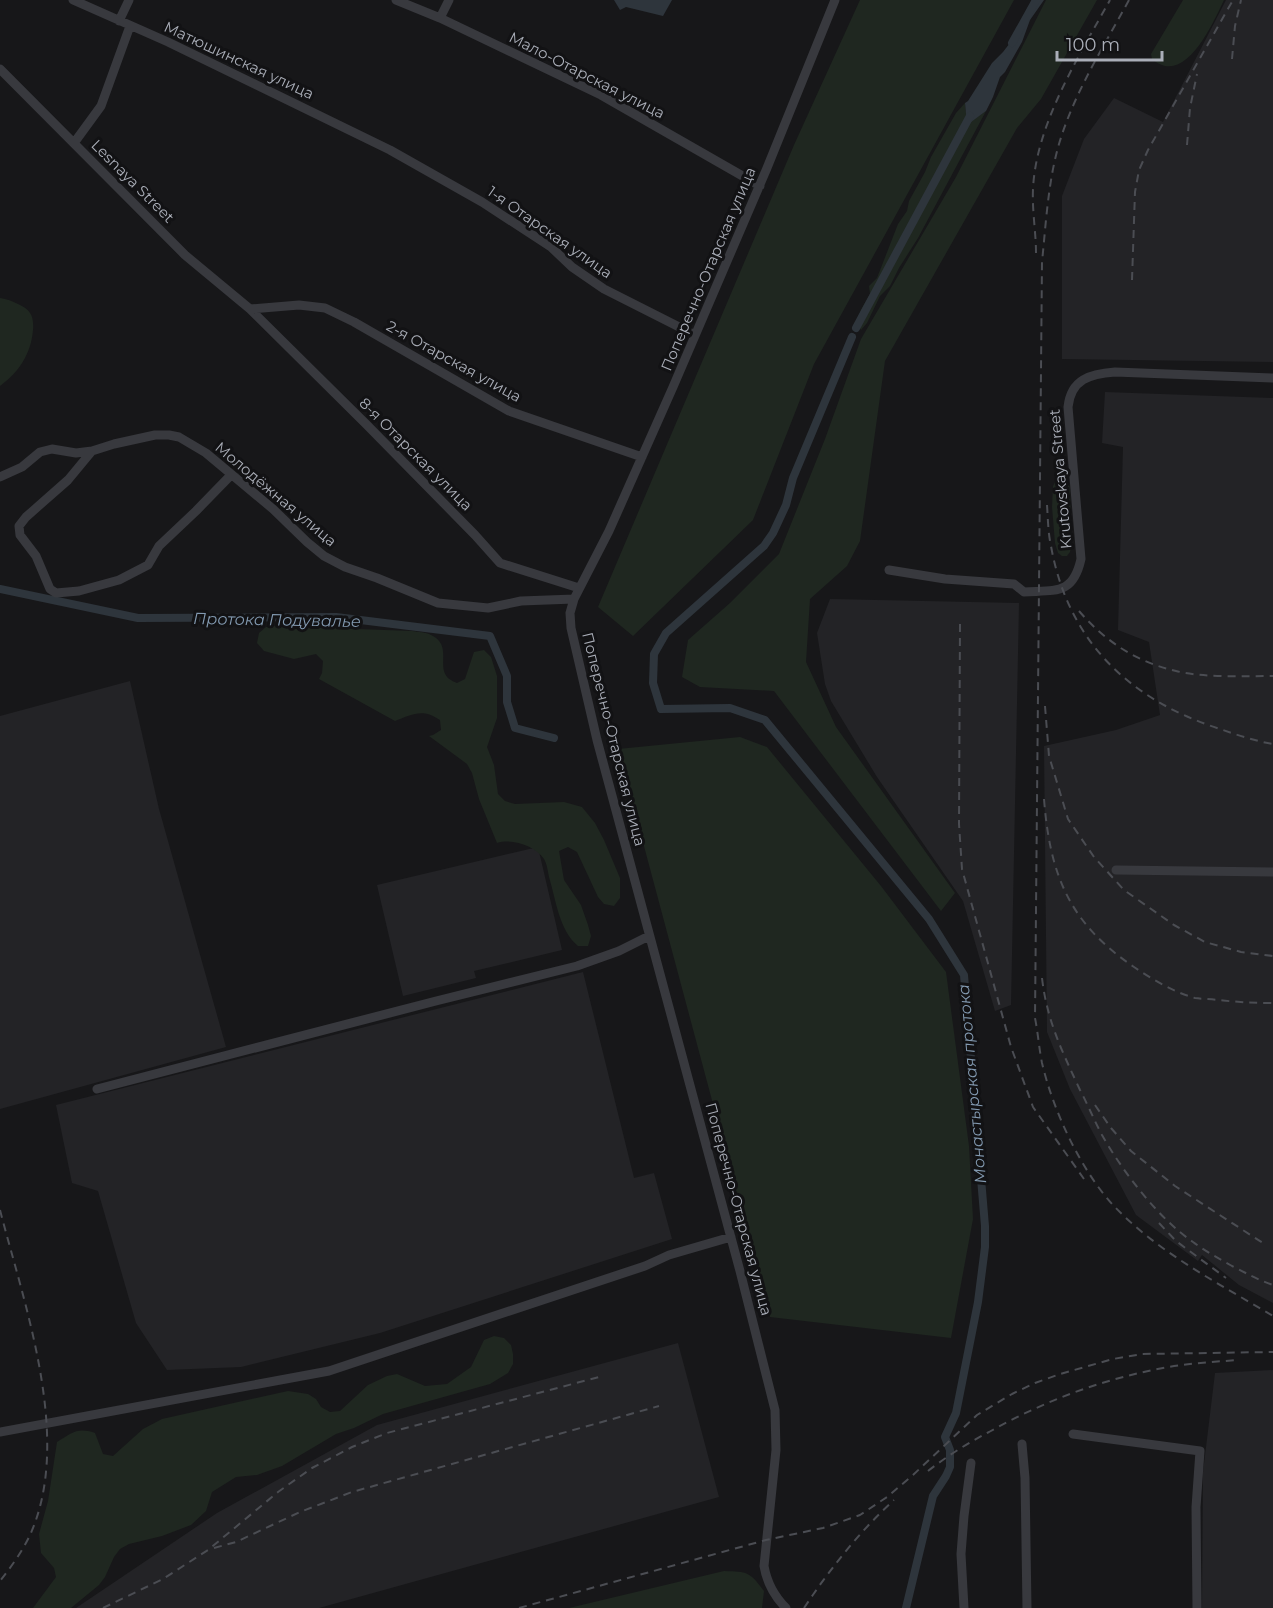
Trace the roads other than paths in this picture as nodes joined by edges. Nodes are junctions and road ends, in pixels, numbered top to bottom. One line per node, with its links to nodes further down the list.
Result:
1 (73, 0): 7 (street, Матюшинская улица)
2 (129, 0): 7 (street)
3 (396, 0): 6 (street, Мало-Отарская улица)
4 (448, 0): 6 (street)
5 (835, 0): 12 (street, Поперечно-Отарская улица)
6 (440, 18): 12 (street, Мало-Отарская улица)
7 (119, 21): 8 (street, Матюшинская улица)
8 (130, 26): 10 (street); 11 (street, Матюшинская улица)
9 (0, 69): 10 (street, Lesnaya Street)
10 (74, 143): 13 (street, Lesnaya Street)
11 (390, 150): 14 (street, 1-я Отарская улица)
12 (760, 186): 14 (street, Поперечно-Отарская улица)
13 (250, 309): 17 (street, 2-я Отарская улица); 21 (street, 8-я Отарская улица)
14 (695, 335): 17 (street, Поперечно-Отарская улица)
15 (1273, 378): 20 (street, Krutovskaya Street)
16 (92, 451): 18 (street, Молодёжная улица); 18 (street); 19 (street, Молодёжная улица)
17 (642, 457): 21 (street, Поперечно-Отарская улица)
18 (231, 475): 22 (street, Молодёжная улица)
19 (0, 477)
20 (888, 570)
21 (579, 588): 22 (street, Поперечно-Отарская улица)
22 (574, 599): 25 (street, Поперечно-Отарская улица)
23 (1116, 870): 24 (street)
24 (1273, 872)
25 (649, 936): 26 (street); 27 (street, Поперечно-Отарская улица)
26 (98, 1089)
27 (731, 1237): 28 (street); 32 (street, Поперечно-Отарская улица)
28 (0, 1432)
29 (1074, 1434): 35 (street)
30 (1022, 1444): 34 (street)
31 (971, 1463): 33 (street)
32 (786, 1608)
33 (963, 1608)
34 (1027, 1608)
35 (1197, 1608)

